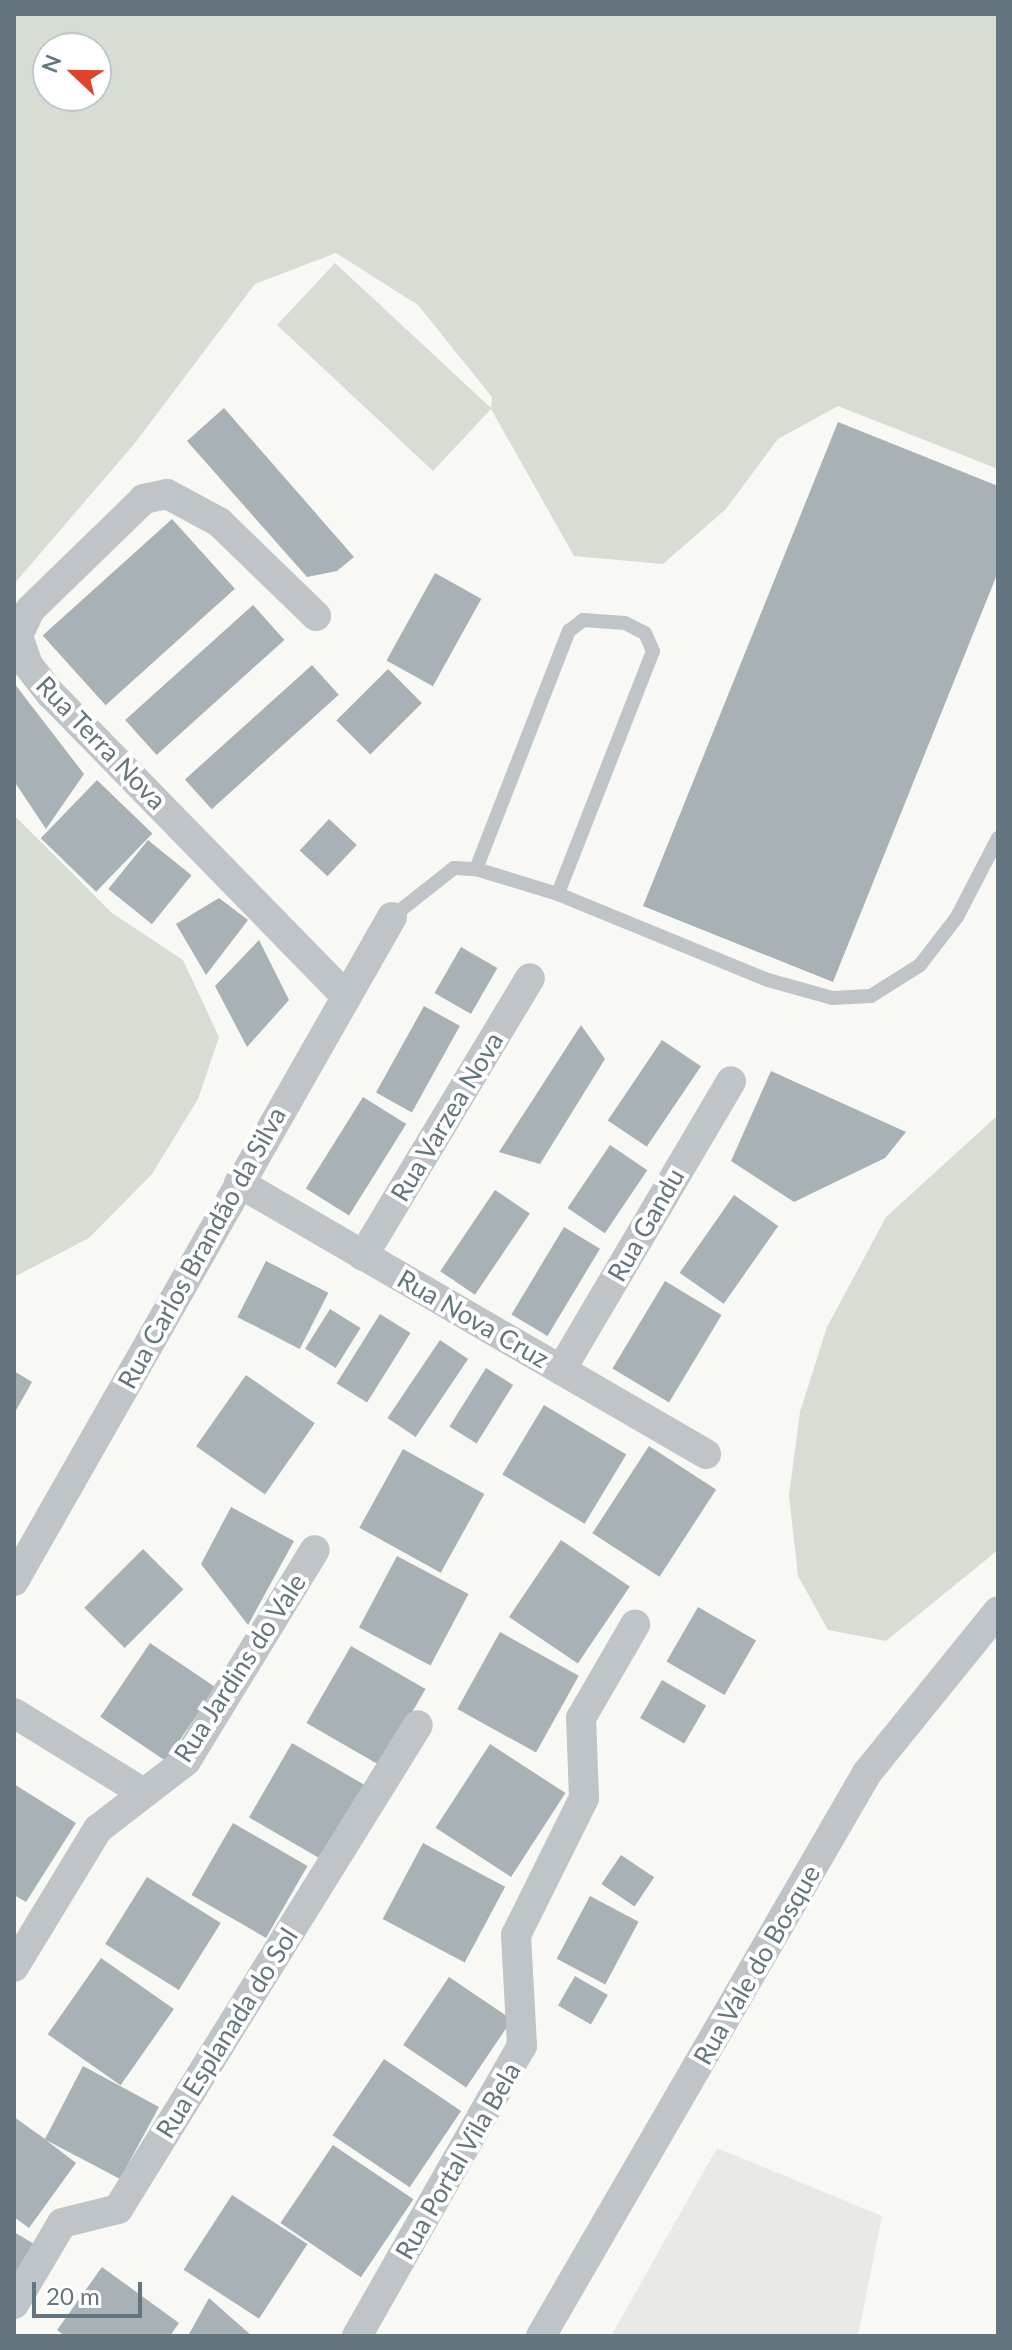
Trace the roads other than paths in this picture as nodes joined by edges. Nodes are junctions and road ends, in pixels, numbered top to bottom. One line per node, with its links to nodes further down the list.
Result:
1 (316, 616): 7 (street, Rua Terra Nova)
2 (998, 838): 4 (lane)
3 (476, 869): 4 (lane); 4 (lane); 5 (lane)
4 (558, 894)
5 (392, 917): 7 (street, Rua Carlos Brandão da Silva)
6 (530, 978): 10 (street, Rua Varzea Nova)
7 (345, 995): 9 (street, Rua Carlos Brandão da Silva)
8 (731, 1081): 11 (street, Rua Gandu)
9 (239, 1183): 10 (street, Rua Nova Cruz); 14 (street, Rua Carlos Brandão da Silva)
10 (363, 1256): 11 (street, Rua Nova Cruz)
11 (561, 1370): 12 (street, Rua Nova Cruz)
12 (706, 1454)
13 (315, 1550): 19 (street, Rua Jardins do Vale)
14 (14, 1581)
15 (998, 1611): 23 (street, Rua Vale do Bosque)
16 (635, 1625): 22 (street, Rua Portal Vila Bela)
17 (14, 1713): 19 (street)
18 (418, 1725): 21 (street, Rua Esplanada do Sol)
19 (142, 1792): 20 (street, Rua Jardins do Vale)
20 (14, 1967)
21 (14, 2304)
22 (357, 2336)
23 (541, 2336)

